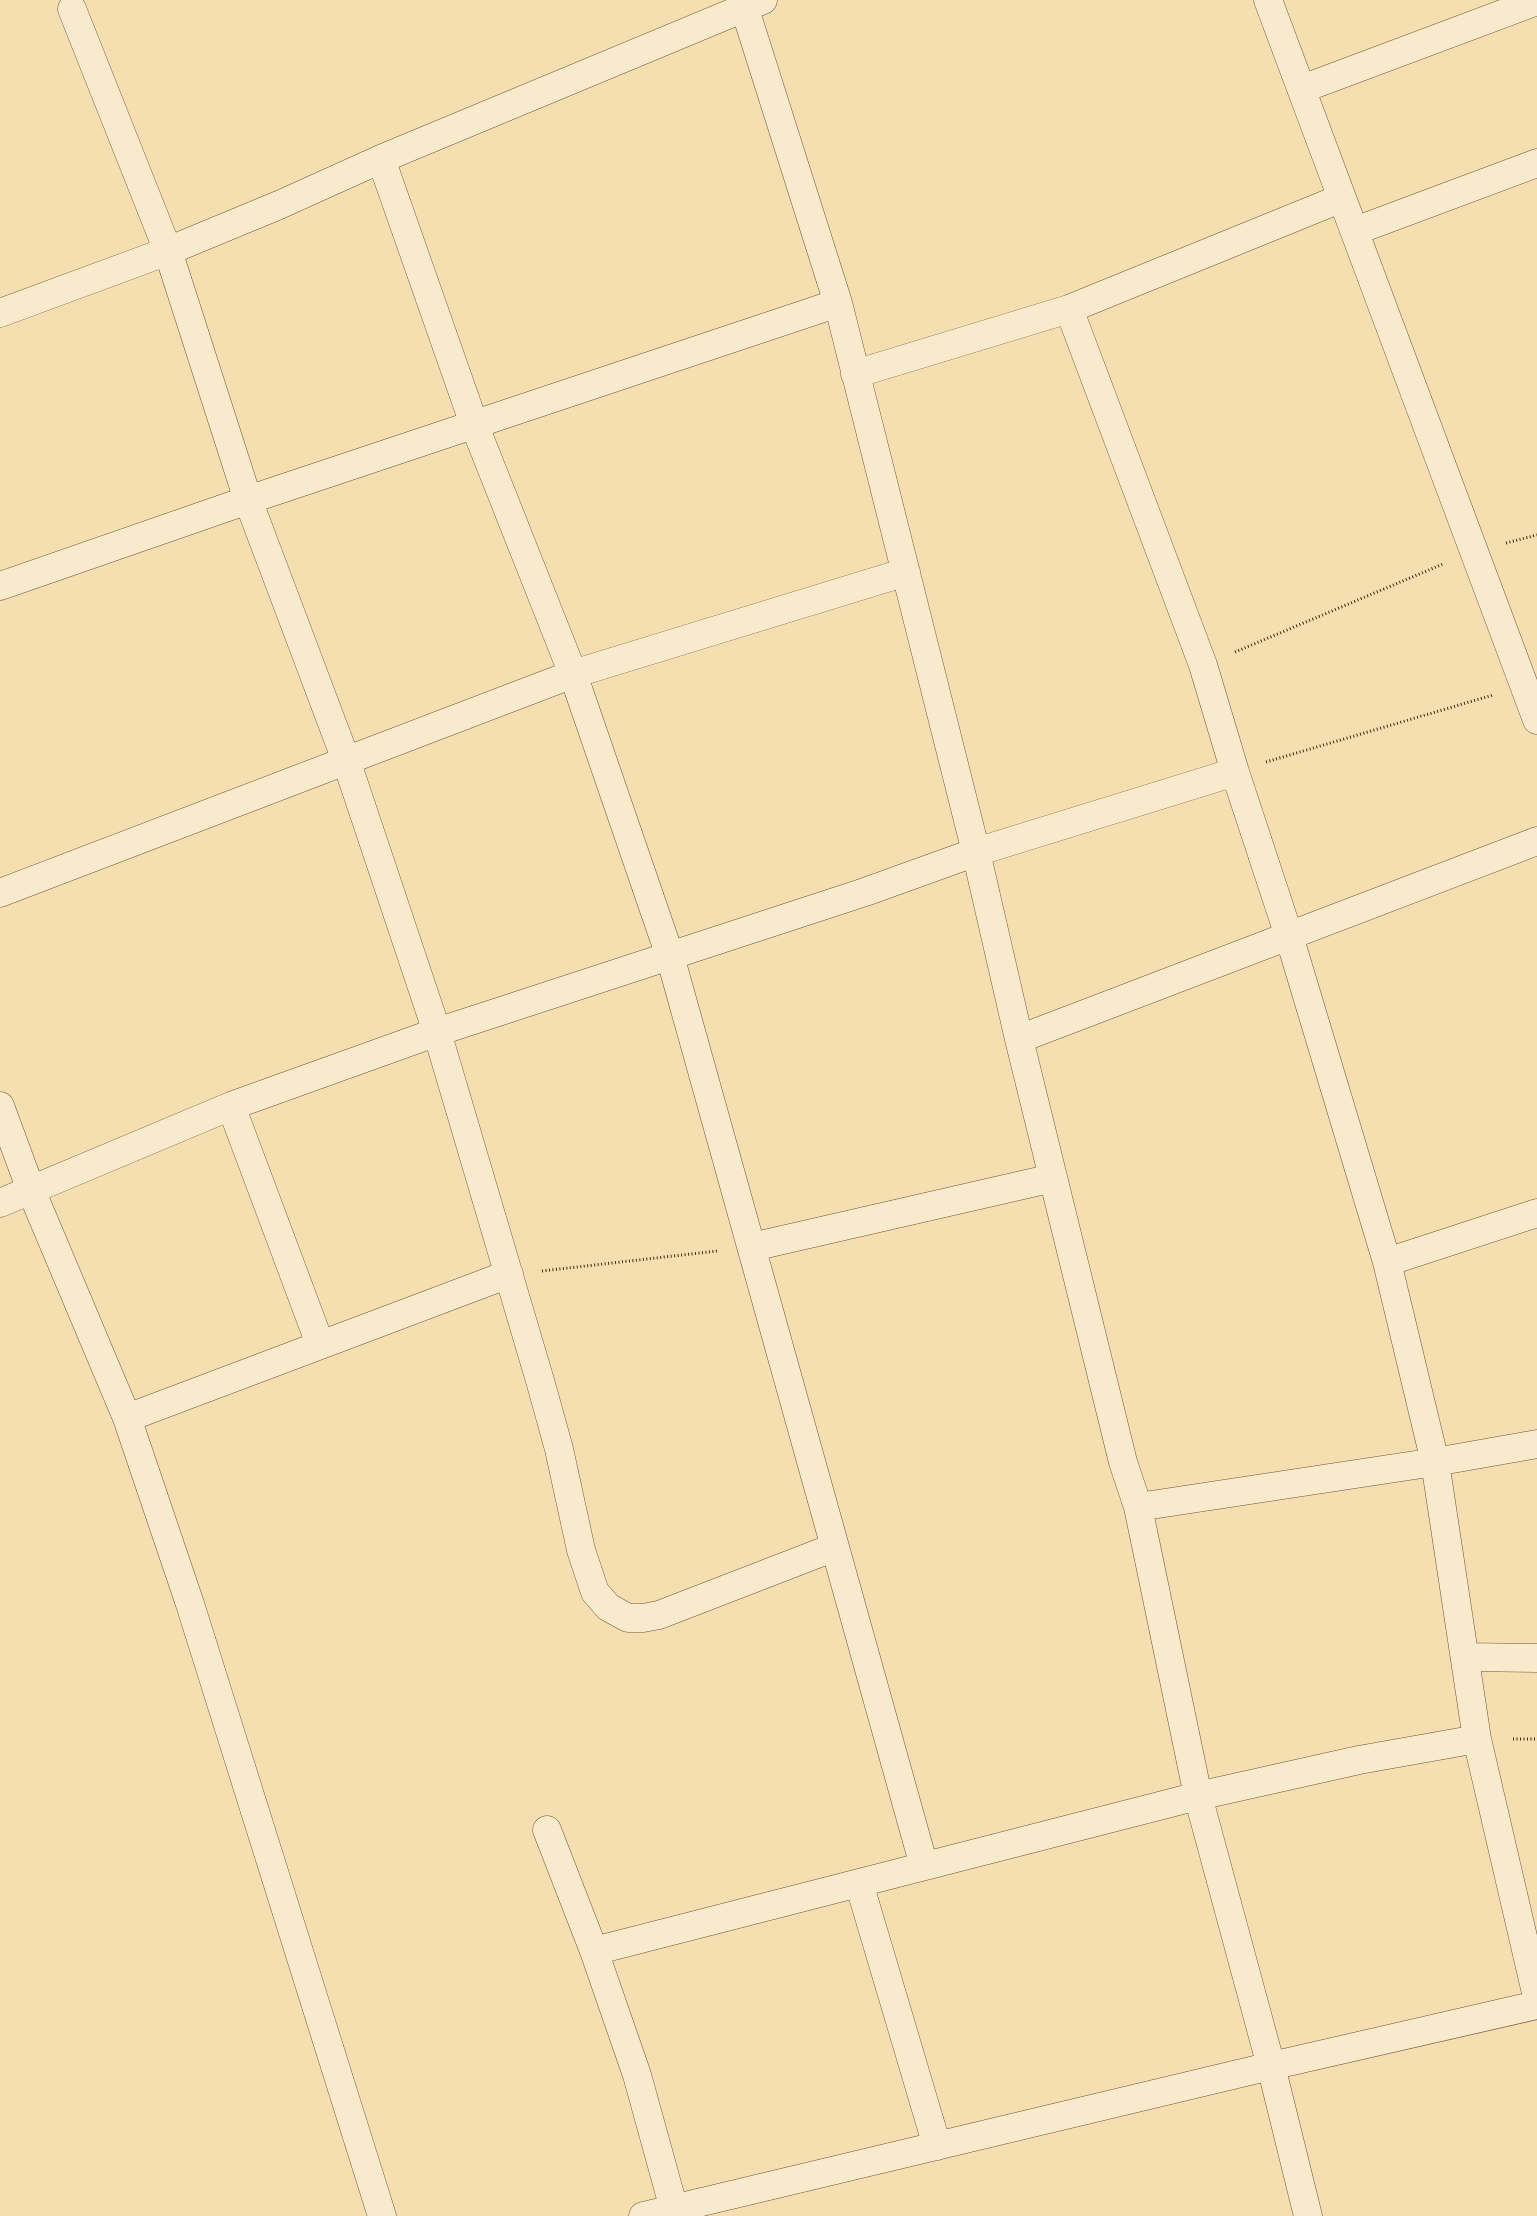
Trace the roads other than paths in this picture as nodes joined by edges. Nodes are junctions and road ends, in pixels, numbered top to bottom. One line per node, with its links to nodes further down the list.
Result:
1 (1268, 0): 5 (street)
2 (1537, 0): 5 (street)
3 (750, 2): 6 (street); 11 (street)
4 (72, 9): 10 (street)
5 (1302, 89): 8 (street)
6 (381, 159): 10 (street); 15 (street)
7 (1537, 163): 9 (street)
8 (1342, 198): 9 (street); 12 (street)
9 (1355, 231): 20 (street)
10 (168, 251): 13 (street); 16 (street)
11 (838, 303): 14 (street); 15 (street)
12 (1069, 309): 14 (street); 22 (street)
13 (0, 312)
14 (855, 374): 17 (street)
15 (474, 424): 16 (street); 19 (street)
16 (248, 500): 18 (street); 21 (street)
17 (906, 572): 19 (street); 24 (street)
18 (0, 586)
19 (573, 674): 21 (street); 27 (street)
20 (1537, 720)
21 (346, 760): 25 (street); 28 (street)
22 (1235, 772): 24 (street); 26 (street)
23 (1537, 841): 26 (street)
24 (976, 852): 27 (street); 29 (street)
25 (0, 893)
26 (1289, 936): 29 (street); 37 (street)
27 (670, 956): 28 (street); 36 (street)
28 (437, 1032): 31 (street); 38 (street)
29 (1019, 1039): 32 (street)
30 (0, 1106): 33 (street)
31 (231, 1106): 33 (street); 39 (street)
32 (1053, 1178): 36 (street); 43 (street)
33 (31, 1190): 34 (street); 40 (street)
34 (0, 1203)
35 (1537, 1213): 37 (street)
36 (752, 1247): 44 (street)
37 (1387, 1262): 42 (street)
38 (509, 1274): 39 (street); 44 (street)
39 (320, 1344): 40 (street)
40 (127, 1418): 58 (street)
41 (1537, 1444): 42 (street)
42 (1435, 1462): 43 (street); 45 (street)
43 (1138, 1507): 48 (street)
44 (836, 1547): 50 (street)
45 (1465, 1657): 46 (street); 47 (street)
46 (1537, 1658)
47 (1477, 1739): 48 (street); 53 (street)
48 (1198, 1796): 50 (street); 55 (street)
49 (547, 1830): 52 (street)
50 (924, 1866): 51 (street)
51 (859, 1883): 52 (street); 56 (street)
52 (594, 1951): 57 (street)
53 (1537, 1997)
54 (1537, 2005): 55 (street)
55 (1271, 2066): 56 (street); 60 (street)
56 (937, 2146): 57 (street)
57 (674, 2209): 59 (street)
58 (382, 2216)
59 (643, 2216)
60 (1308, 2216)

